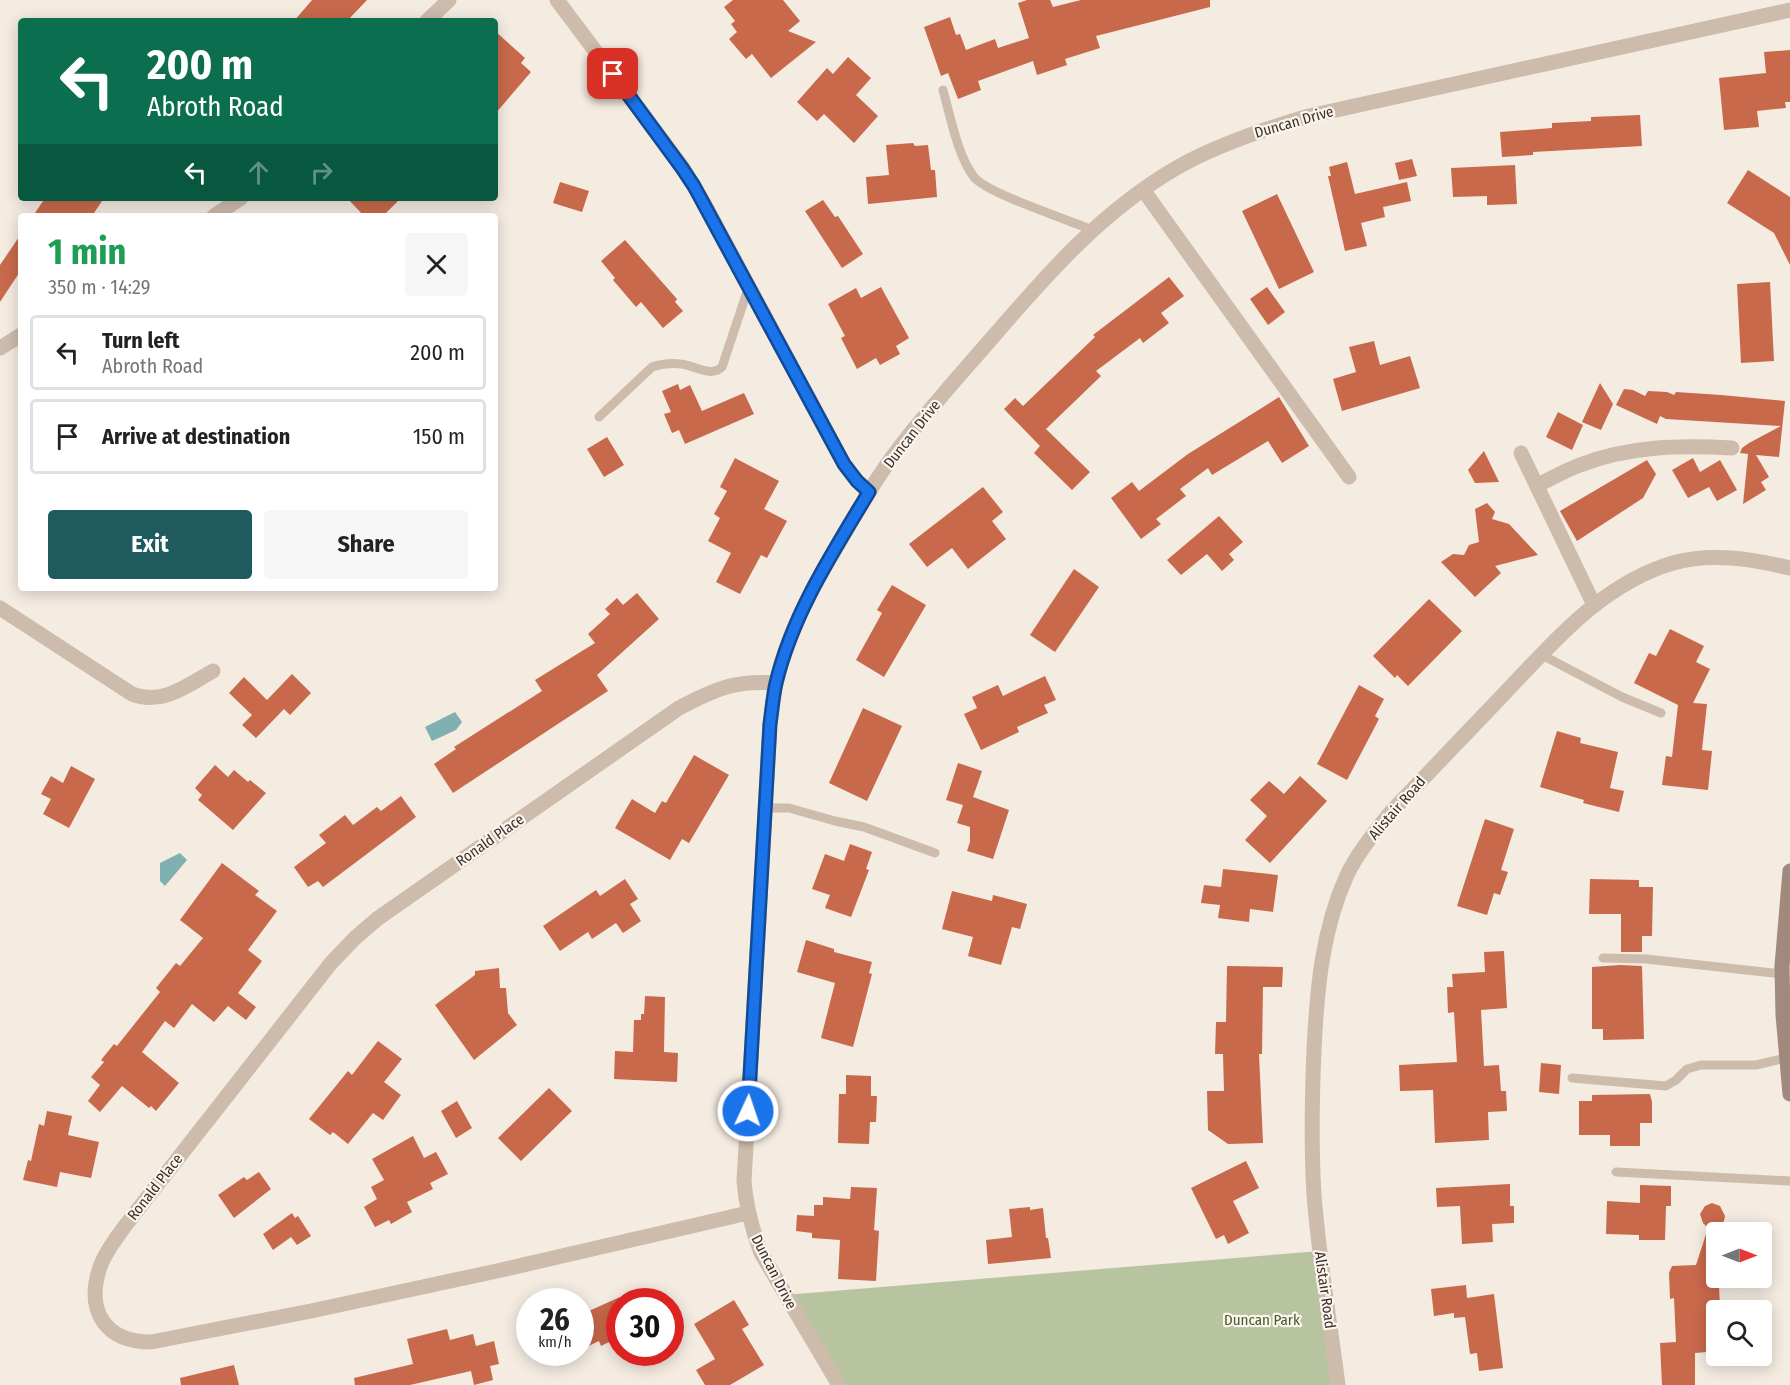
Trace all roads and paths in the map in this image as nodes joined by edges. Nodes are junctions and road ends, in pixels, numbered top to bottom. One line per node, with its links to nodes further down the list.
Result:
1 (449, 0): 4 (street)
2 (557, 0): 10 (street)
3 (1790, 10): 6 (street, Duncan Drive)
4 (431, 18)
5 (943, 90): 9 (lane)
6 (1144, 191): 9 (street, Duncan Drive); 16 (street)
7 (236, 201): 8 (street)
8 (218, 213)
9 (1092, 230): 18 (street, Duncan Drive)
10 (749, 286): 13 (lane); 18 (street)
11 (18, 337): 12 (street)
12 (0, 348)
13 (599, 417)
14 (1732, 448): 17 (street)
15 (1521, 453): 17 (street)
16 (1349, 477)
17 (1538, 485): 20 (street)
18 (869, 492): 24 (street, Duncan Drive)
19 (1790, 568): 20 (street, Alistair Road)
20 (1594, 605): 22 (street, Alistair Road)
21 (0, 608): 23 (street)
22 (1542, 655): 25 (lane); 38 (street, Alistair Road)
23 (213, 671)
24 (776, 683): 26 (street, Duncan Drive); 36 (street, Ronald Place)
25 (1661, 713)
26 (765, 808): 27 (lane); 36 (street, Duncan Drive)
27 (935, 853)
28 (1790, 871): 30 (street)
29 (1603, 958): 30 (lane)
30 (1782, 974): 31 (street)
31 (1786, 1058): 32 (lane); 33 (street)
32 (1572, 1078)
33 (1790, 1094)
34 (1616, 1172): 35 (lane)
35 (1790, 1181)
36 (748, 1213): 37 (street, Duncan Drive)
37 (839, 1385)
38 (1338, 1385)

